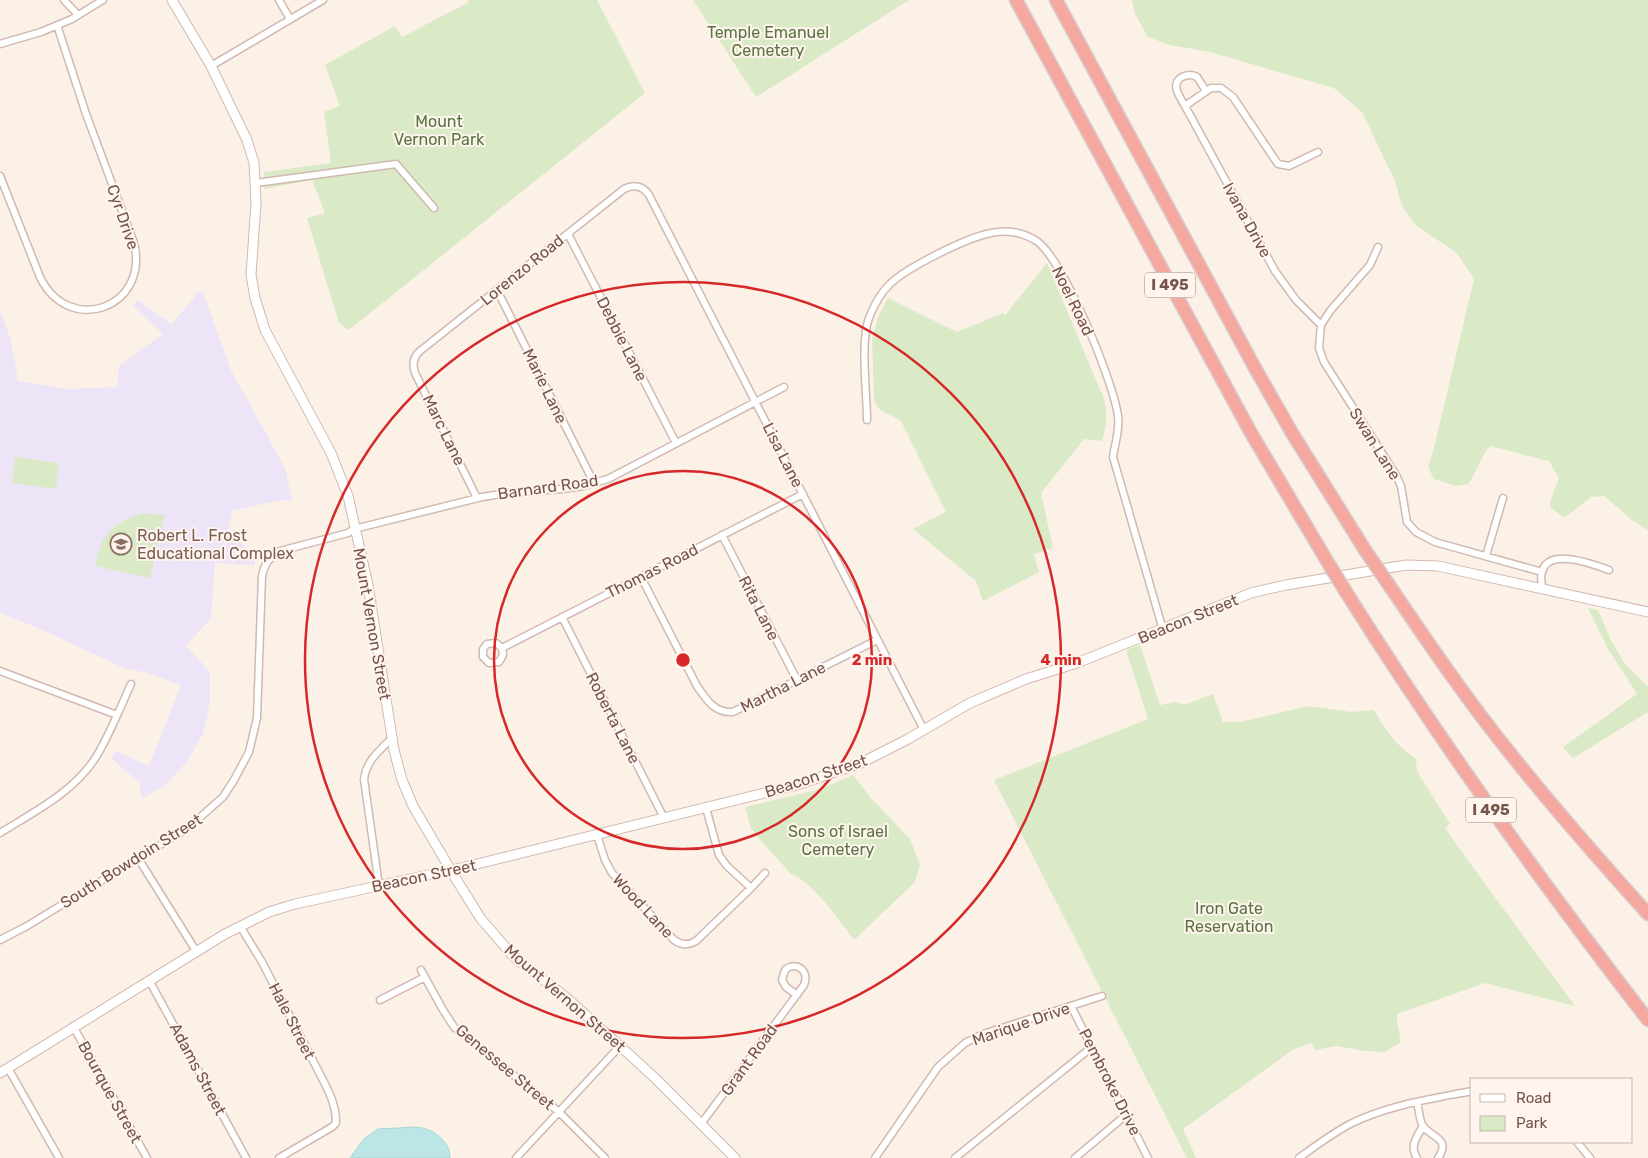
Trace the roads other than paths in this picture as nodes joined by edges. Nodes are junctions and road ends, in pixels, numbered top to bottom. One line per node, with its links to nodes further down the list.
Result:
1 (64, 0): 8 (street)
2 (103, 0): 8 (street)
3 (172, 0): 12 (main road, Mount Vernon Street)
4 (279, 0): 9 (street)
5 (323, 0): 9 (street)
6 (1016, 0): 72 (highway, I 495, bridge)
7 (1056, 0): 61 (highway, I 495, bridge)
8 (78, 16): 10 (street)
9 (290, 19): 12 (street)
10 (57, 25): 11 (street); 16 (street, Cyr Drive)
11 (0, 44)
12 (211, 66): 17 (main road, Mount Vernon Street)
13 (1206, 91): 14 (street); 14 (street, Ivana Drive); 15 (street)
14 (1185, 106): 23 (street, Ivana Drive)
15 (1318, 152)
16 (0, 176)
17 (256, 182): 19 (street); 33 (main road, Mount Vernon Street)
18 (637, 186): 20 (street, Lorenzo Road); 26 (street, Lisa Lane)
19 (434, 208)
20 (568, 234): 22 (street, Lorenzo Road); 28 (street, Debbie Lane)
21 (1378, 247): 23 (street)
22 (497, 290): 24 (street, Lorenzo Road); 29 (street, Marie Lane)
23 (1321, 325): 35 (street, Swan Lane)
24 (413, 362): 31 (street, Marc Lane)
25 (784, 387): 26 (street, Barnard Road)
26 (755, 402): 28 (street, Barnard Road); 30 (street, Lisa Lane)
27 (867, 420): 43 (street, Noel Road)
28 (676, 444): 29 (street, Barnard Road)
29 (594, 483): 31 (street, Barnard Road)
30 (802, 494): 34 (street, Thomas Road); 44 (street, Lisa Lane)
31 (477, 498): 33 (street, Barnard Road)
32 (1503, 498): 35 (street)
33 (354, 529): 36 (street, Barnard Road); 51 (main road, Mount Vernon Street)
34 (722, 535): 39 (street, Thomas Road); 47 (street, Rita Lane)
35 (1486, 556): 38 (street, Swan Lane)
36 (271, 557): 56 (street, South Bowdoin Street)
37 (1609, 570): 38 (street)
38 (1542, 572): 40 (street)
39 (641, 576): 42 (street, Thomas Road); 47 (street, Martha Lane)
40 (1542, 588): 41 (main road, Beacon Street); 43 (main road, Beacon Street)
41 (1648, 612)
42 (562, 617): 45 (street, Thomas Road); 53 (street, Roberta Lane)
43 (1163, 630): 50 (main road, Beacon Street)
44 (877, 640): 47 (street, Martha Lane); 50 (street, Lisa Lane)
45 (502, 648)
46 (0, 671): 49 (street)
47 (797, 680)
48 (131, 684): 49 (street)
49 (117, 715): 54 (street)
50 (924, 730): 52 (main road, Beacon Street)
51 (392, 738): 57 (main road, Mount Vernon Street); 59 (street)
52 (706, 808): 53 (main road, Beacon Street); 60 (street)
53 (664, 818): 55 (main road, Beacon Street)
54 (0, 833)
55 (597, 835): 57 (main road, Beacon Street); 60 (street, Wood Lane)
56 (138, 858): 63 (street, South Bowdoin Street); 64 (street)
57 (450, 870): 59 (main road, Beacon Street); 74 (main road, Mount Vernon Street)
58 (765, 873): 60 (street, Wood Lane)
59 (380, 886): 62 (main road, Beacon Street)
60 (751, 888)
61 (1648, 914)
62 (240, 926): 64 (main road, Beacon Street); 87 (street, Hale Street)
63 (0, 940)
64 (196, 951): 67 (main road, Beacon Street)
65 (421, 970): 66 (street, Genessee Street)
66 (425, 977): 70 (street); 79 (street, Genessee Street)
67 (149, 980): 73 (main road, Beacon Street); 86 (street, Adams Street)
68 (796, 995): 68 (street, Grant Road); 81 (street, Grant Road)
69 (1102, 996): 71 (street, Marique Drive)
70 (380, 1000)
71 (1071, 1006): 75 (street, Pembroke Drive); 91 (street, Marique Drive)
72 (1648, 1020)
73 (73, 1026): 76 (main road, Beacon Street); 85 (street, Bourque Street)
74 (620, 1046): 79 (street); 81 (main road, Mount Vernon Street)
75 (1092, 1047): 80 (street, Pembroke Drive); 92 (street)
76 (4, 1070): 84 (street)
77 (1470, 1091): 78 (street)
78 (1417, 1102): 82 (street); 95 (street)
79 (559, 1112): 88 (street); 89 (street, Genessee Street)
80 (1126, 1115): 93 (street); 94 (street, Pembroke Drive)
81 (701, 1124): 90 (main road, Mount Vernon Street)
82 (1423, 1126): 96 (street); 97 (street)
83 (1577, 1143): 98 (street)
84 (59, 1158)
85 (147, 1158)
86 (246, 1158)
87 (279, 1158)
88 (516, 1158)
89 (605, 1158)
90 (735, 1158)
91 (875, 1158)
92 (955, 1158)
93 (1076, 1158)
94 (1148, 1158)
95 (1299, 1158)
96 (1418, 1158)
97 (1438, 1158)
98 (1590, 1158)

